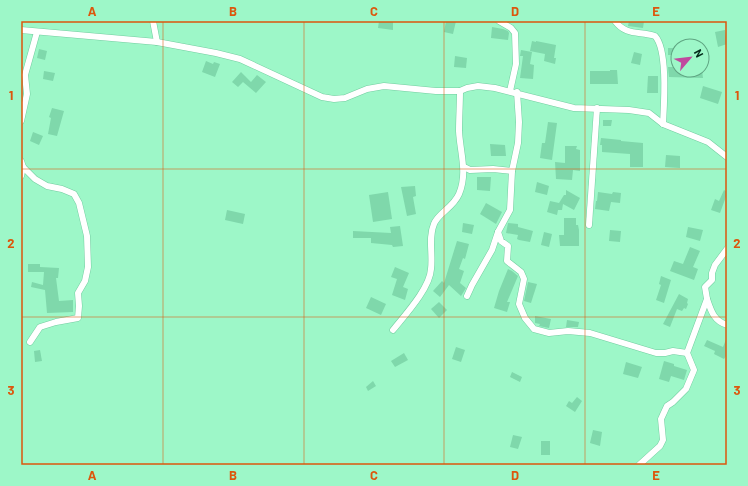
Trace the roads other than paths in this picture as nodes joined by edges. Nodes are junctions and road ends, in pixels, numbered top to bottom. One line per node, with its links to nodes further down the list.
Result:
1 (154, 21): 6 (street)
2 (498, 21): 8 (street)
3 (615, 21): 11 (street)
4 (21, 30): 5 (street)
5 (37, 32): 6 (street); 10 (street)
6 (157, 42): 7 (street)
7 (460, 91): 8 (street); 14 (street)
8 (514, 92): 9 (street); 15 (street)
9 (597, 108): 11 (street); 17 (street)
10 (21, 121)
11 (663, 124): 12 (street)
12 (727, 157)
13 (22, 164): 16 (street); 24 (street)
14 (464, 167): 15 (street); 23 (street)
15 (512, 171): 18 (street)
16 (21, 176)
17 (589, 225)
18 (498, 232): 20 (street); 25 (street)
19 (727, 249): 21 (street)
20 (467, 296)
21 (707, 299): 22 (street); 25 (street)
22 (727, 325)
23 (393, 330)
24 (30, 342)
25 (687, 353): 26 (street)
26 (639, 465)

